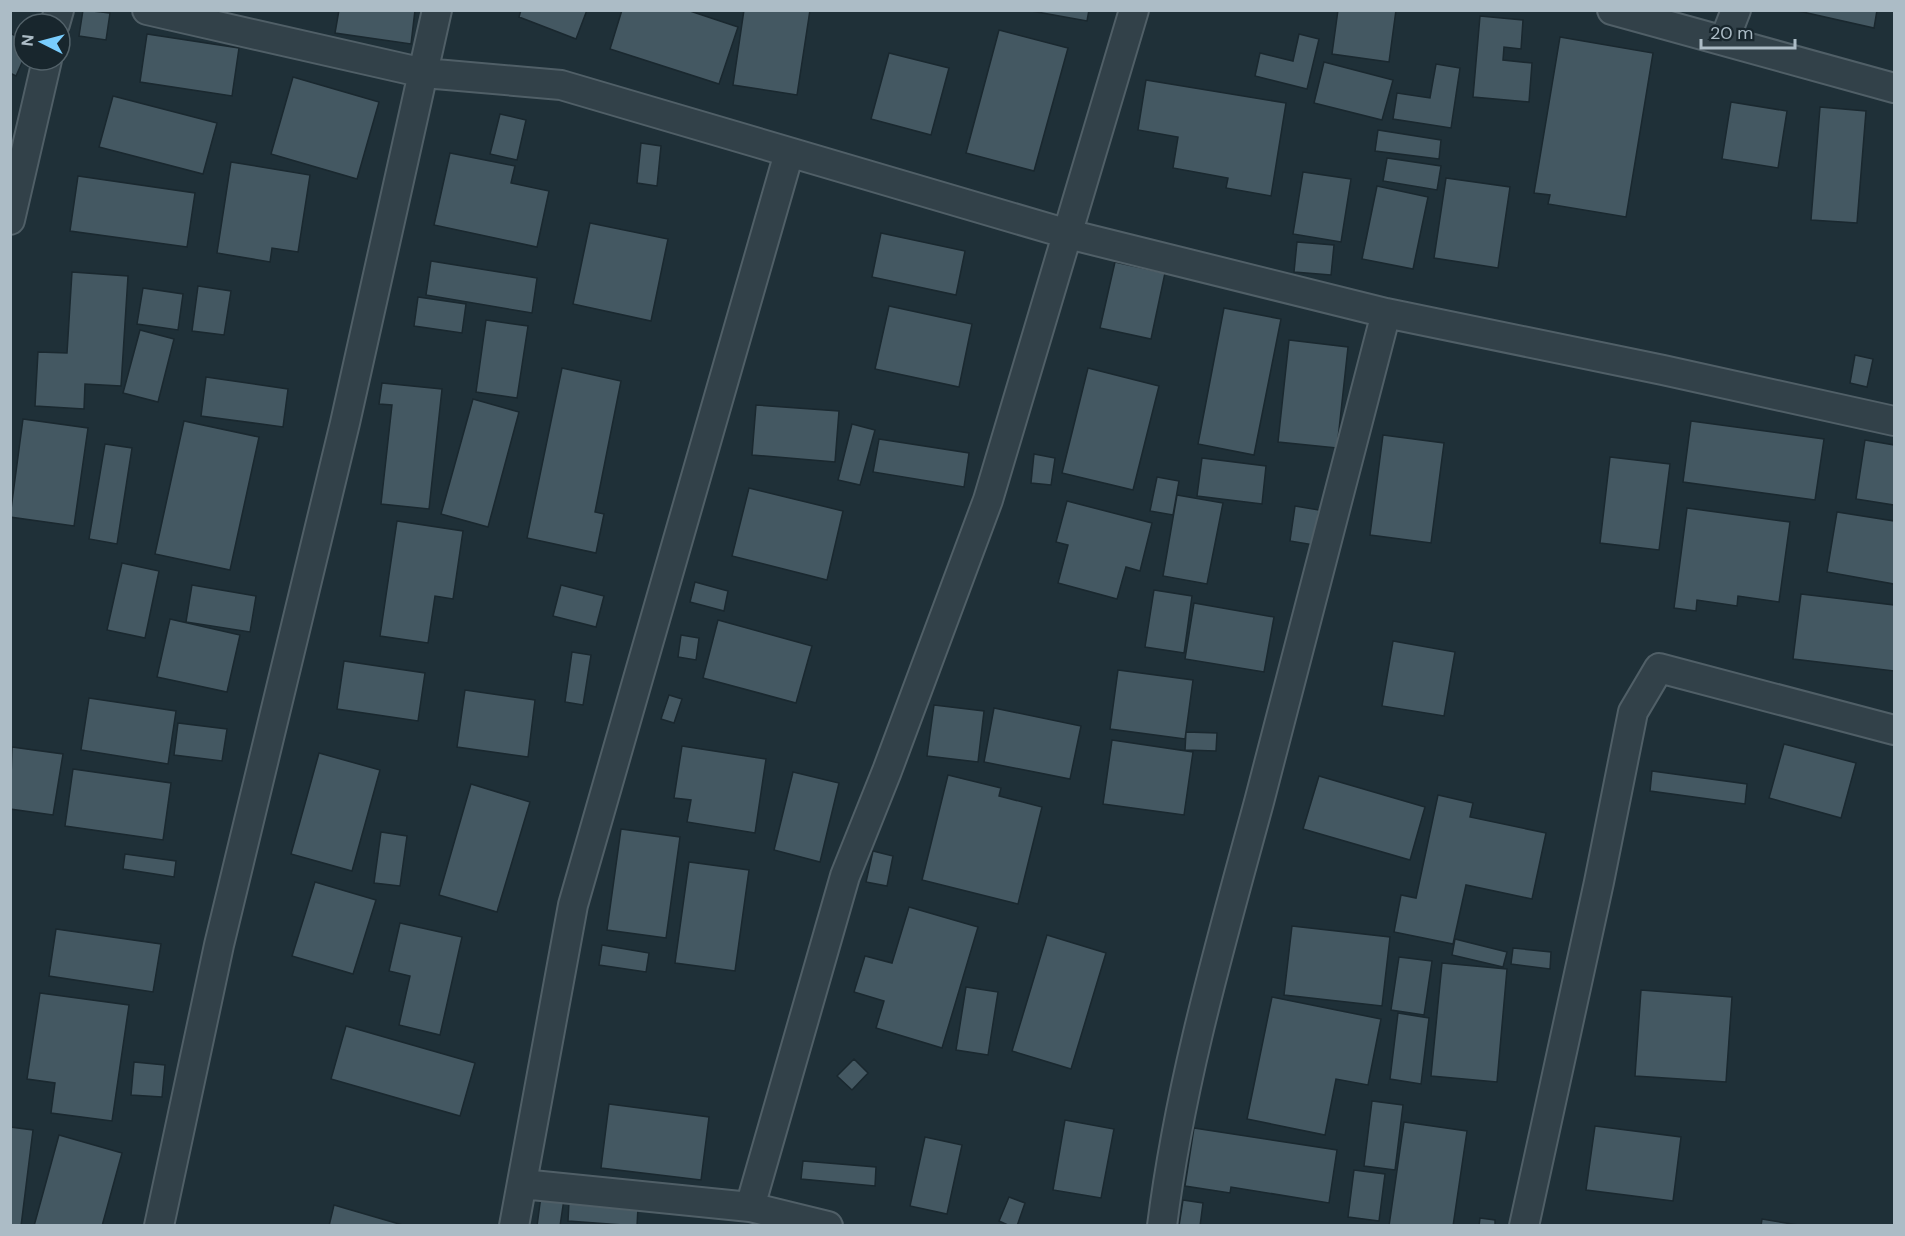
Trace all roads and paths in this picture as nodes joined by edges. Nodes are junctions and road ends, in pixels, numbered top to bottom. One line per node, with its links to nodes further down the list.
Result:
1 (147, 10): 8 (street)
2 (438, 10): 8 (street)
3 (1134, 10): 12 (street)
4 (1612, 10): 6 (street)
5 (1736, 10): 6 (street)
6 (1724, 41): 9 (street)
7 (44, 72): 11 (street)
8 (424, 73): 10 (street); 18 (street)
9 (1894, 88)
10 (789, 153): 12 (street); 16 (street)
11 (10, 220)
12 (1068, 234): 13 (street); 17 (street)
13 (1386, 313): 14 (street); 21 (street)
14 (1894, 421)
15 (1894, 730): 22 (street)
16 (522, 1184): 17 (street); 19 (street)
17 (750, 1207): 20 (street)
18 (159, 1226)
19 (513, 1226)
20 (828, 1226)
21 (1162, 1226)
22 (1524, 1226)

